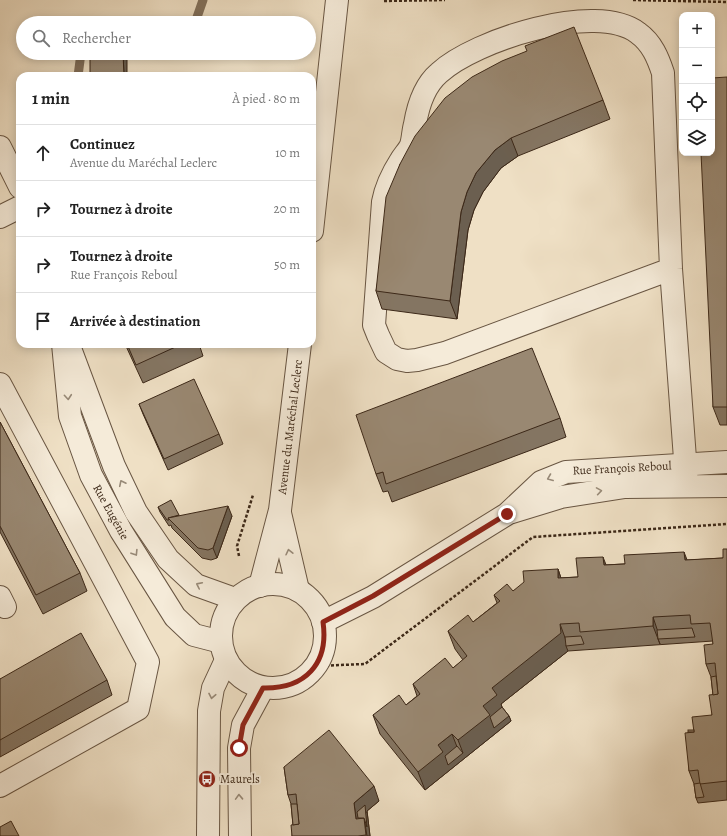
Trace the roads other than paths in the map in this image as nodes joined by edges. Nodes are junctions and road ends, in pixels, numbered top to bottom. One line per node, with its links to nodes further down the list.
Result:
1 (337, 0): 4 (street)
2 (0, 147): 3 (street)
3 (16, 179)
4 (316, 194)
5 (16, 209): 6 (street)
6 (0, 217)
7 (672, 270): 7 (street); 13 (street)
8 (63, 348): 22 (street, Rue Eugénie, one-way to 22)
9 (70, 348): 20 (street, Rue Eugénie, one-way to 9)
10 (300, 348): 16 (street, Avenue du Maréchal Leclerc)
11 (0, 384): 24 (street)
12 (727, 462): 13 (street, Rue François Reboul)
13 (685, 465): 14 (street); 17 (street, Rue François Reboul, one-way to 17)
14 (686, 486): 15 (street, Rue François Reboul); 17 (street, Rue François Reboul, one-way to 14)
15 (727, 486)
16 (280, 510): 18 (street, Avenue du Maréchal Leclerc); 19 (street, Avenue du Maréchal Leclerc, one-way to 16)
17 (507, 514): 21 (street, Rue François Reboul)
18 (260, 586): 19 (street); 20 (street)
19 (298, 590): 21 (street)
20 (235, 600): 22 (street)
21 (323, 622): 23 (street)
22 (223, 651): 23 (street); 25 (street, one-way to 25)
23 (263, 688): 26 (street, one-way to 23)
24 (0, 786)
25 (208, 836)
26 (240, 836)

